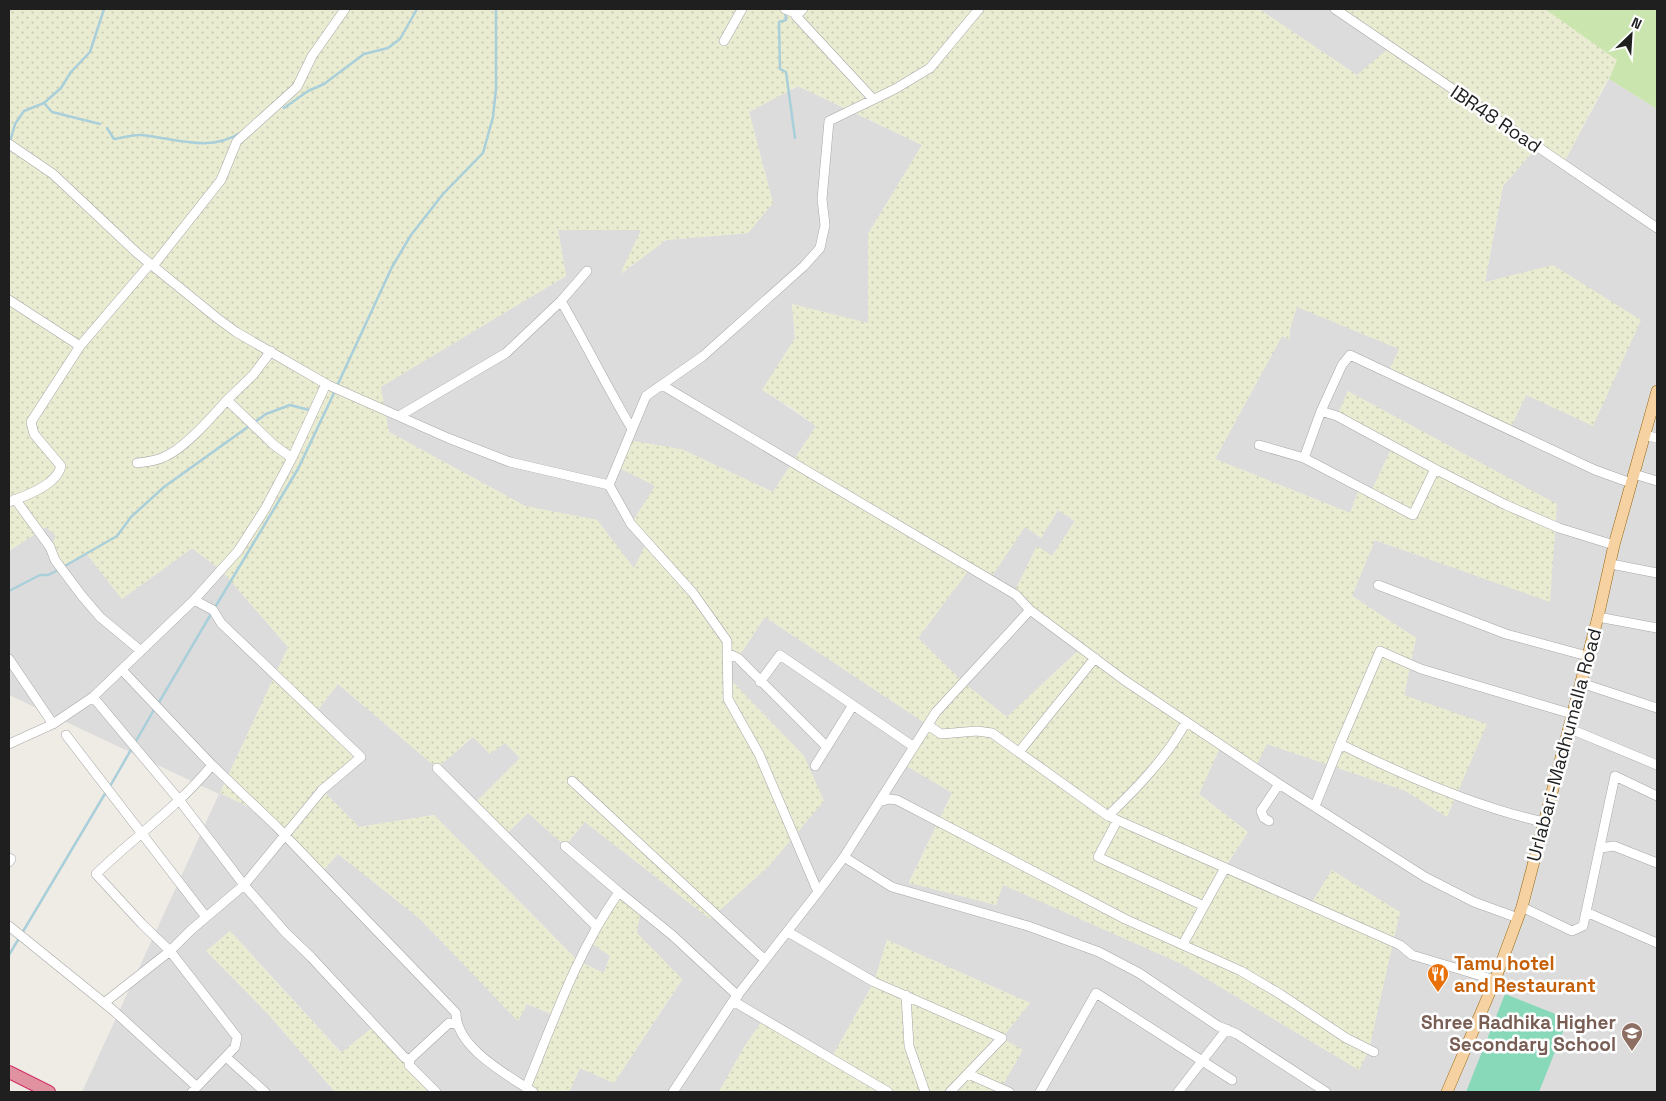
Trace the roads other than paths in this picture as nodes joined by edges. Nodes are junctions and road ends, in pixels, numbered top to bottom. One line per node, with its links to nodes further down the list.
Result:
1 (345, 9): 11 (street)
2 (742, 9): 7 (street)
3 (786, 9): 6 (street)
4 (979, 9): 8 (street)
5 (1335, 9): 10 (street, IBR48 Road)
6 (800, 12): 8 (street)
7 (724, 41)
8 (873, 99): 18 (street)
9 (9, 144): 11 (street)
10 (1657, 228)
11 (152, 265): 15 (street); 16 (street)
12 (587, 271): 14 (street)
13 (9, 300): 15 (street)
14 (561, 301): 22 (street); 23 (street)
15 (80, 346): 34 (street)
16 (271, 351): 17 (street); 20 (street)
17 (326, 384): 22 (street); 27 (street)
18 (662, 384): 23 (street); 40 (street)
19 (1657, 390): 24 (main road, Urlabari-Madhumalla Road)
20 (227, 400): 27 (street); 29 (street)
21 (1321, 411): 28 (street); 30 (street); 31 (street)
22 (399, 416): 33 (street)
23 (632, 429): 33 (street)
24 (1644, 435): 25 (street); 31 (main road, Urlabari-Madhumalla Road)
25 (1657, 438)
26 (1259, 445): 28 (street)
27 (292, 458): 39 (street)
28 (1304, 458): 30 (street)
29 (137, 464)
30 (1435, 468): 35 (street)
31 (1632, 478): 32 (street); 35 (main road, Urlabari-Madhumalla Road)
32 (1657, 481)
33 (609, 485): 44 (street)
34 (12, 500): 43 (street)
35 (1614, 545): 36 (main road, Urlabari-Madhumalla Road)
36 (1611, 564): 37 (street); 41 (main road, Urlabari-Madhumalla Road)
37 (1657, 573)
38 (1378, 584): 45 (street)
39 (194, 600): 43 (street); 80 (street)
40 (1030, 610): 46 (street); 57 (street)
41 (1598, 617): 42 (street); 45 (main road, Urlabari-Madhumalla Road)
42 (1657, 628)
43 (140, 651): 48 (street)
44 (727, 653): 49 (street); 90 (street)
45 (1587, 656): 50 (main road, Urlabari-Madhumalla Road)
46 (1095, 658): 55 (street); 64 (street)
47 (9, 659): 56 (street)
48 (122, 670): 51 (street); 65 (street)
49 (760, 682): 52 (street); 62 (street)
50 (1581, 683): 53 (street); 54 (main road, Urlabari-Madhumalla Road)
51 (93, 697): 56 (street); 72 (street)
52 (853, 705): 62 (street); 63 (street)
53 (1657, 708)
54 (1572, 714): 58 (main road, Urlabari-Madhumalla Road); 61 (street)
55 (1186, 722): 70 (street); 75 (street)
56 (53, 724): 60 (street)
57 (928, 725): 63 (street); 64 (street)
58 (1568, 728): 66 (street); 78 (main road, Urlabari-Madhumalla Road)
59 (66, 735): 79 (street)
60 (9, 744)
61 (1340, 744): 74 (street); 78 (street)
62 (827, 747): 67 (street)
63 (914, 747): 73 (street)
64 (1019, 752): 75 (street)
65 (212, 765): 72 (street); 80 (street)
66 (1657, 765)
67 (815, 766)
68 (437, 768): 96 (street)
69 (572, 781): 101 (street)
70 (1279, 784): 74 (street); 77 (street)
71 (1657, 796): 82 (street)
72 (180, 801): 79 (street); 88 (street)
73 (879, 802): 83 (street); 99 (street)
74 (1315, 806): 92 (street)
75 (1108, 816): 76 (street)
76 (1117, 821): 87 (street); 91 (street)
77 (1269, 822)
78 (1544, 822): 92 (main road, Urlabari-Madhumalla Road)
79 (140, 833): 94 (street); 100 (street)
80 (285, 835): 88 (street); 106 (street)
81 (565, 846): 89 (street)
82 (1601, 848): 86 (street); 93 (street)
83 (844, 857): 90 (street); 107 (street)
84 (9, 858): 85 (street)
85 (9, 862)
86 (1657, 863)
87 (1225, 868): 91 (street); 102 (street)
88 (244, 885): 94 (street); 110 (street)
89 (618, 892): 96 (street); 104 (street)
90 (818, 892): 97 (street)
91 (1204, 906): 99 (street)
92 (1520, 912): 93 (street); 102 (main road, Urlabari-Madhumalla Road)
93 (1586, 912): 98 (street)
94 (206, 917): 100 (street)
95 (9, 926): 105 (street)
96 (596, 926): 117 (street)
97 (788, 932): 101 (street); 103 (street)
98 (1657, 943)
99 (1183, 944): 108 (street)
100 (170, 951): 105 (street); 109 (street)
101 (765, 960): 104 (street)
102 (1495, 980): 128 (main road, Urlabari-Madhumalla Road)
103 (906, 996): 113 (street); 122 (street)
104 (736, 999): 120 (street); 121 (street)
105 (104, 1003): 115 (street)
106 (456, 1024): 110 (street); 117 (street)
107 (1227, 1030): 111 (street); 127 (street)
108 (1374, 1052)
109 (226, 1057): 115 (street); 116 (street)
110 (410, 1059): 119 (street)
111 (1202, 1061): 114 (street); 125 (street); 126 (street)
112 (9, 1072): 118 (highway)
113 (968, 1074): 123 (street); 124 (street)
114 (1232, 1080)
115 (194, 1090)
116 (258, 1090)
117 (530, 1090)
118 (49, 1092)
119 (436, 1092)
120 (673, 1092)
121 (888, 1092)
122 (925, 1092)
123 (950, 1092)
124 (1009, 1092)
125 (1040, 1092)
126 (1178, 1092)
127 (1326, 1092)
128 (1447, 1092)

